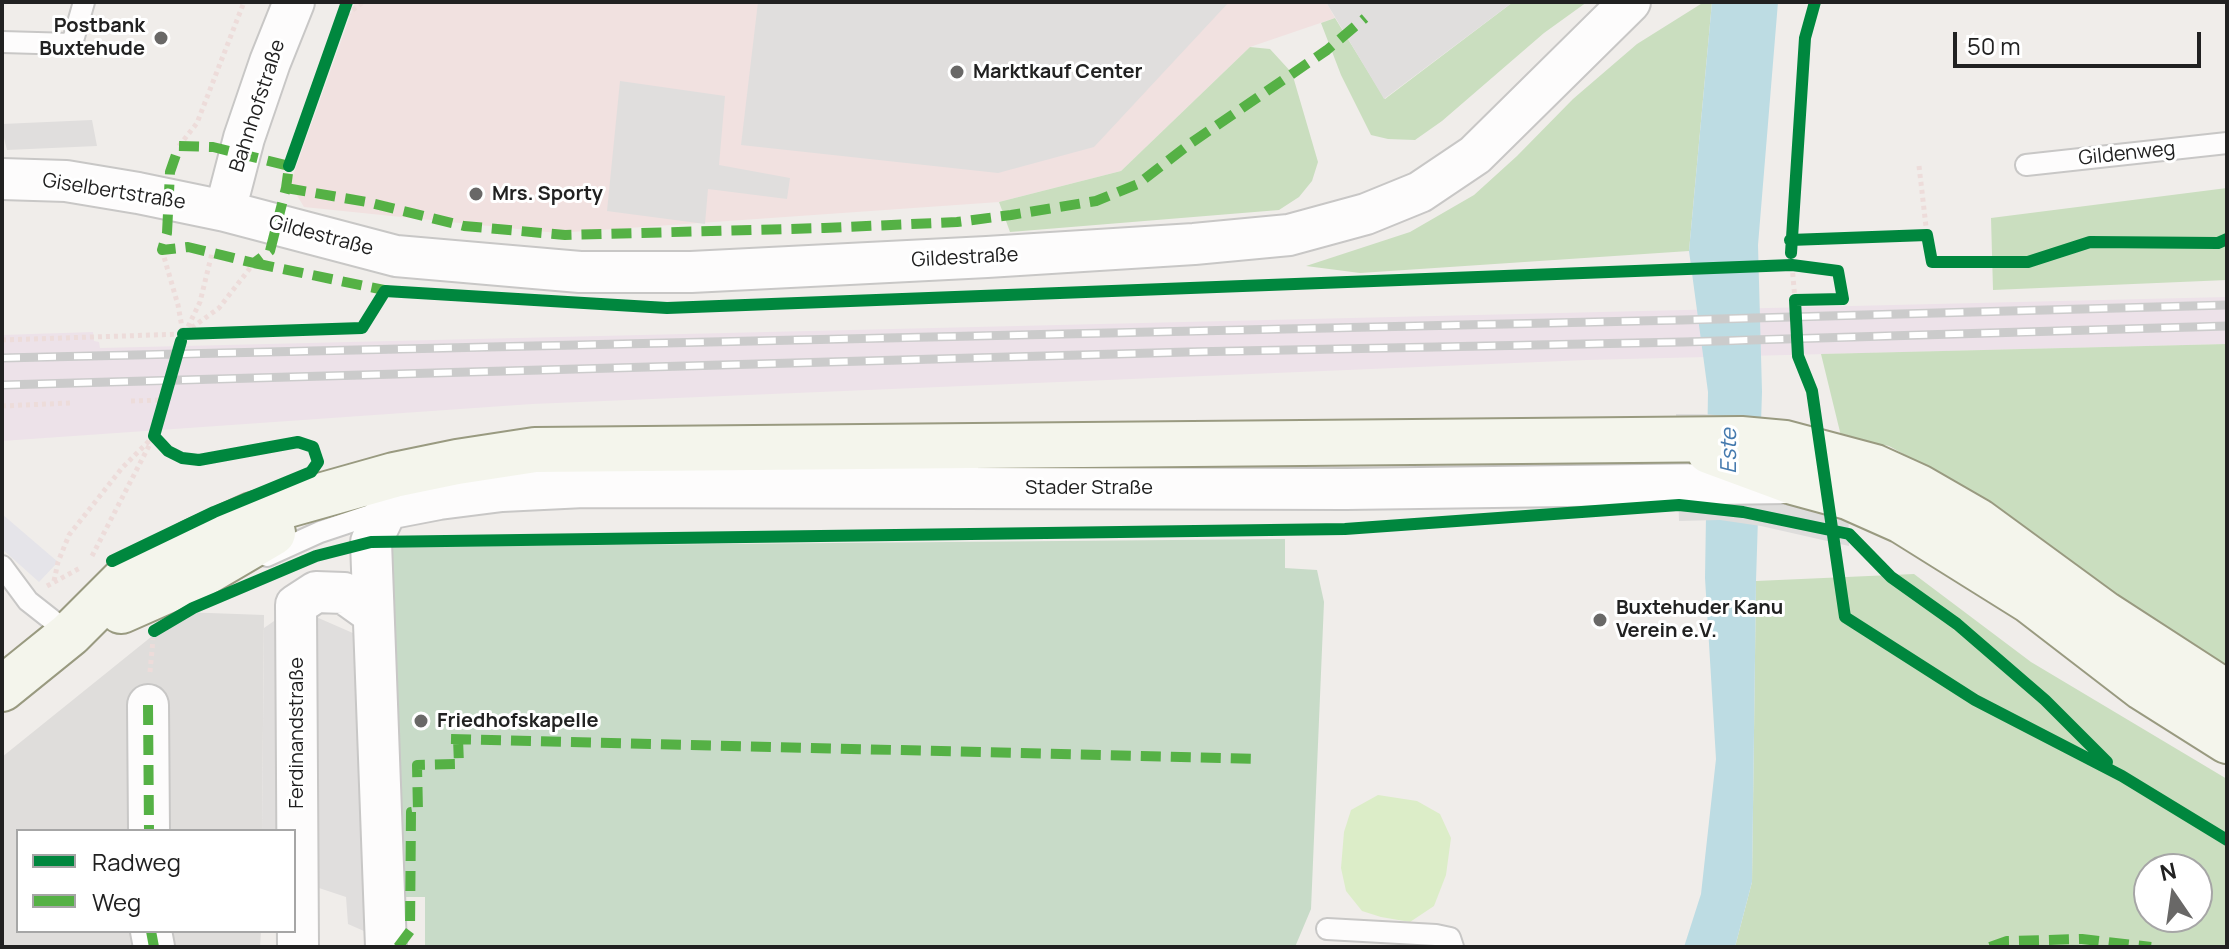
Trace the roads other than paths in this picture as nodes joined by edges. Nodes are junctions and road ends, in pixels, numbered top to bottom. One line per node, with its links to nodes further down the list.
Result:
1 (84, 2): 4 (lane)
2 (294, 2): 8 (street, Bahnhofstraße)
3 (1630, 2): 8 (street, Gildestraße)
4 (2, 42)
5 (2227, 143): 6 (lane, Gildenweg)
6 (2026, 165)
7 (2, 179): 8 (street, Giselbertstraße)
8 (225, 211)
9 (1676, 439): 10 (street); 11 (street); 12 (street)
10 (1848, 479): 11 (street); 19 (street); 21 (street)
11 (1793, 482): 12 (street, Stader Straße)
12 (373, 498): 16 (street); 17 (street); 17 (street)
13 (2, 566): 15 (lane)
14 (2, 592): 15 (lane)
15 (28, 601): 17 (lane)
16 (372, 613): 24 (street, Ferdinandstraße); 25 (street)
17 (70, 634): 18 (street)
18 (2, 689)
19 (2227, 693)
20 (148, 705): 22 (street)
21 (2227, 741)
22 (149, 829)
23 (1327, 929): 26 (lane)
24 (298, 947)
25 (386, 947)
26 (1453, 947)

